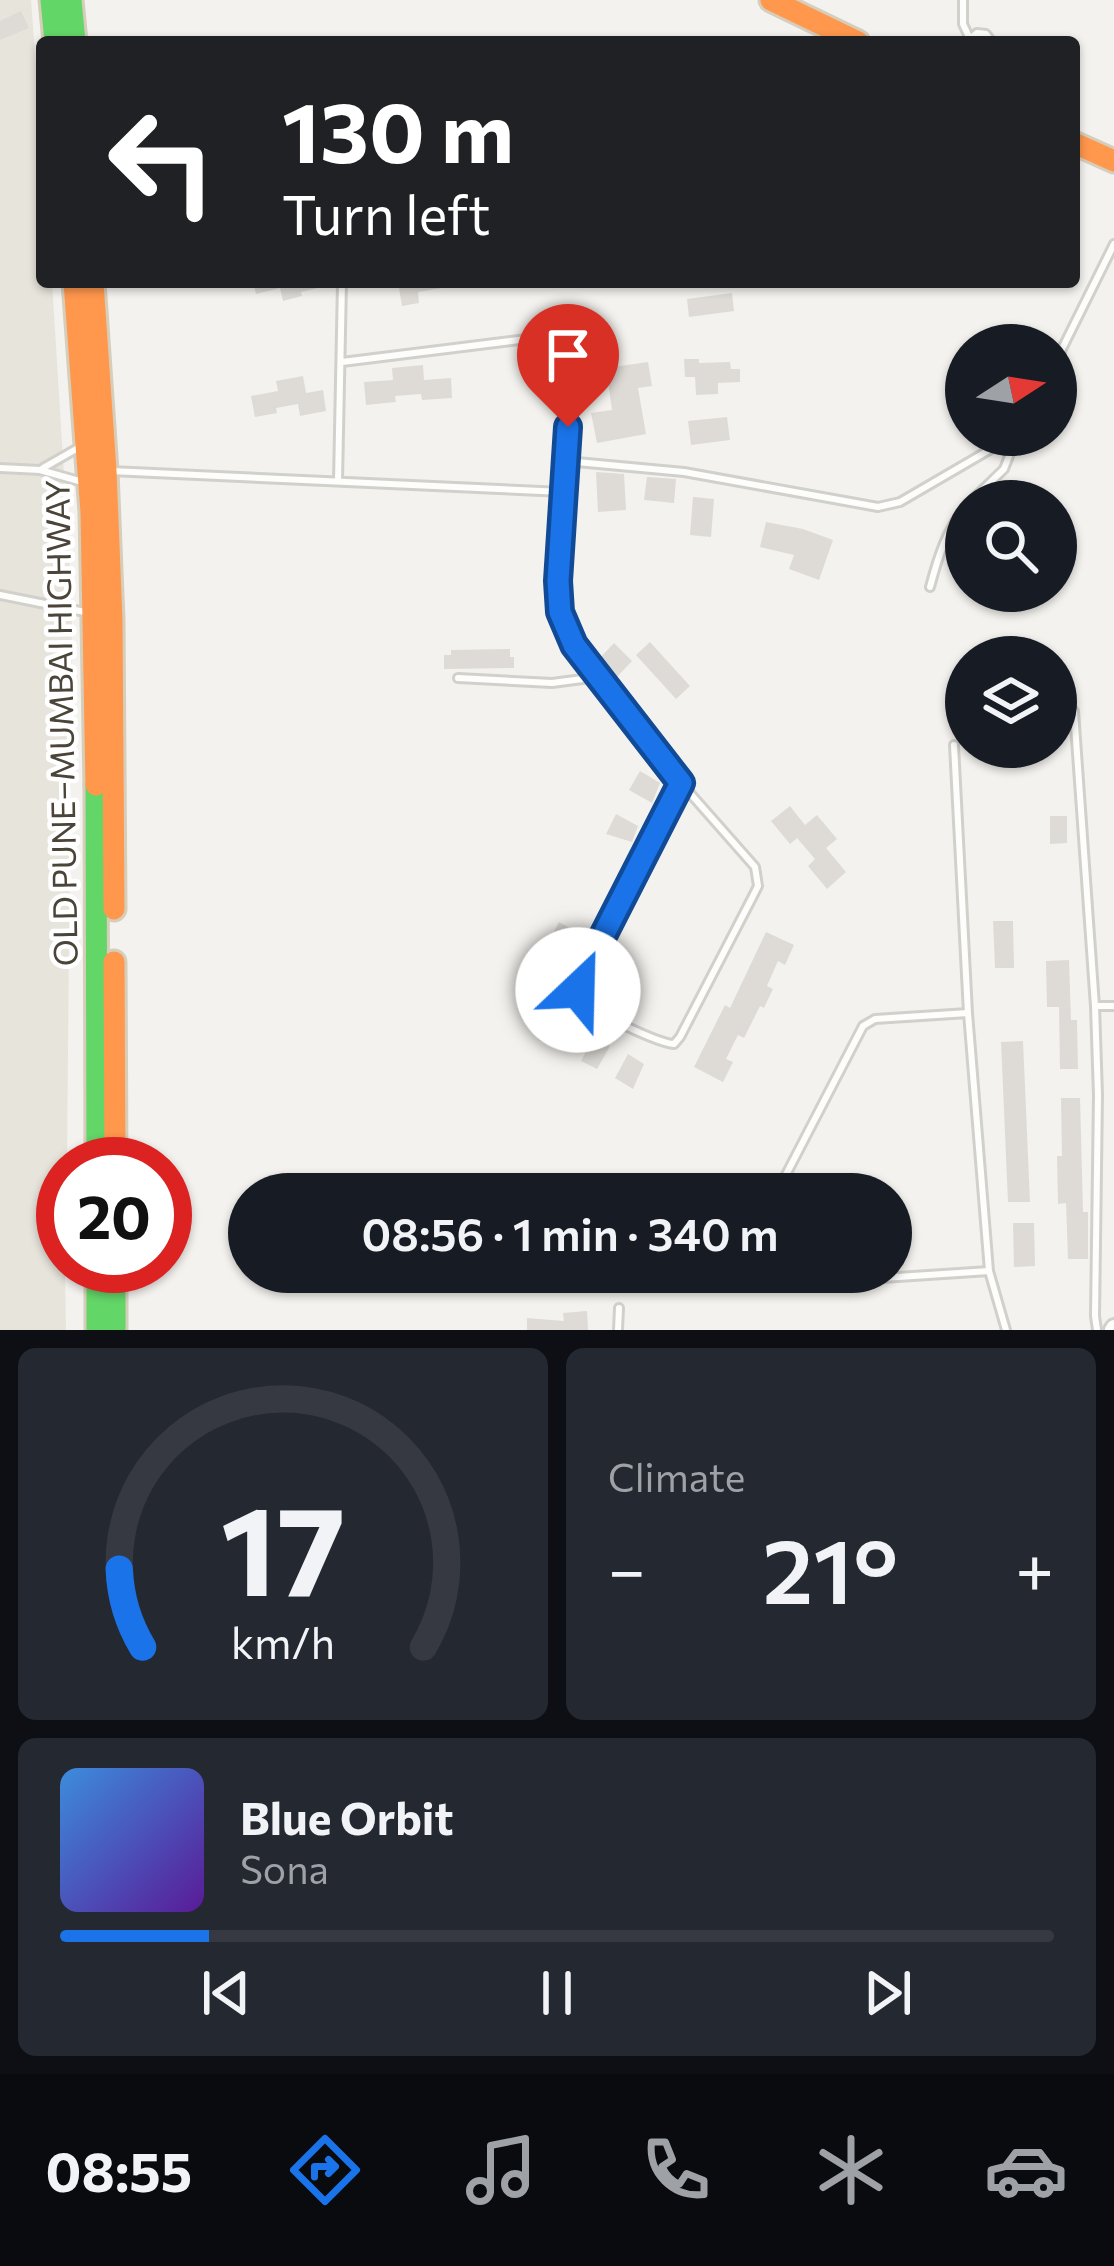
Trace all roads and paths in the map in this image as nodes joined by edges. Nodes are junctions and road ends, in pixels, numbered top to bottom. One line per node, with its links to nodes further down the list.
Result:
1 (51, 0): 5 (main road)
2 (71, 0): 6 (main road)
3 (771, 0): 7 (main road)
4 (963, 0): 8 (lane)
5 (54, 36)
6 (74, 36)
7 (846, 36)
8 (967, 36)
9 (1080, 145): 10 (main road)
10 (1114, 161)
11 (1114, 244): 15 (lane)
12 (74, 288): 17 (main road, OLD PUNE–MUMBAI HIGHWAY)
13 (93, 288): 22 (main road, OLD PUNE–MUMBAI HIGHWAY)
14 (342, 288): 16 (lane)
15 (1074, 324)
16 (342, 362): 19 (lane); 23 (lane)
17 (86, 435): 21 (lane); 22 (main road, OLD PUNE–MUMBAI HIGHWAY)
18 (979, 456): 19 (lane)
19 (566, 460): 24 (lane)
20 (0, 468): 21 (lane)
21 (40, 470): 22 (lane)
22 (95, 477): 23 (lane); 28 (main road, OLD PUNE–MUMBAI HIGHWAY); 38 (main road, OLD PUNE–MUMBAI HIGHWAY)
23 (338, 481): 24 (lane)
24 (563, 492): 29 (lane)
25 (945, 539): 26 (lane)
26 (929, 587)
27 (0, 595): 28 (lane)
28 (93, 614): 37 (main road, OLD PUNE–MUMBAI HIGHWAY)
29 (598, 677): 30 (lane); 33 (lane)
30 (458, 678)
31 (1077, 753): 34 (lane)
32 (955, 768): 36 (lane)
33 (681, 783): 33 (lane)
34 (1095, 1006): 35 (lane); 49 (lane)
35 (1114, 1006)
36 (968, 1013): 39 (lane); 40 (lane)
37 (97, 1137)
38 (115, 1137)
39 (787, 1173)
40 (989, 1271): 41 (lane); 48 (lane)
41 (912, 1276)
42 (97, 1293): 45 (main road)
43 (115, 1293): 46 (main road)
44 (619, 1308): 47 (lane)
45 (97, 1330)
46 (115, 1330)
47 (618, 1330)
48 (1006, 1330)
49 (1097, 1330)

